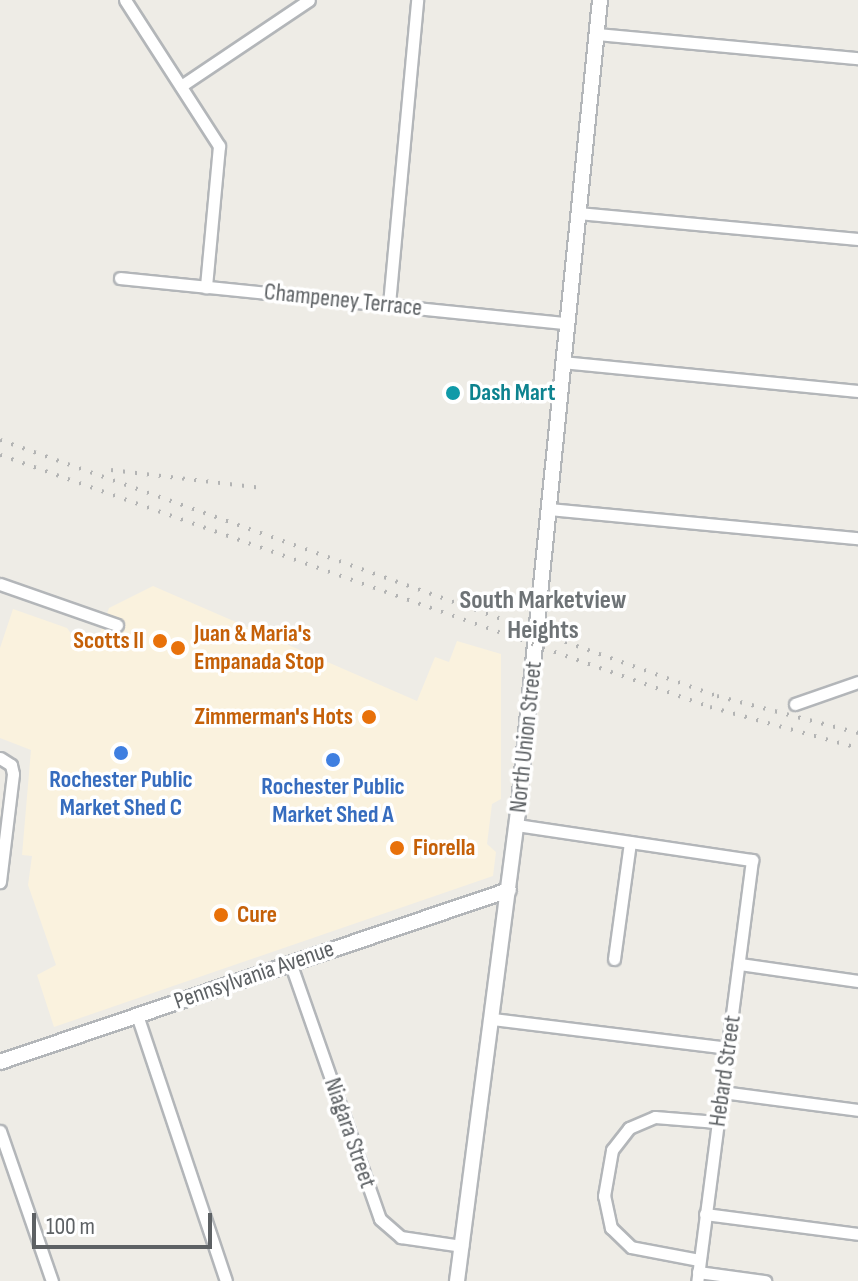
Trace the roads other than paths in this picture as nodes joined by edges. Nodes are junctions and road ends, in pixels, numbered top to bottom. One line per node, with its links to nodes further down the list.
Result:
1 (125, 0): 7 (street)
2 (309, 0): 7 (street)
3 (417, 0): 12 (street)
4 (600, 0): 5 (street, North Union Street)
5 (597, 34): 6 (street); 8 (street, North Union Street)
6 (858, 58)
7 (181, 86): 11 (street)
8 (578, 213): 9 (street); 13 (street, North Union Street)
9 (858, 239)
10 (120, 278): 11 (street, Champeney Terrace)
11 (206, 287): 12 (street, Champeney Terrace)
12 (389, 304): 13 (street, Champeney Terrace)
13 (566, 323): 14 (street, North Union Street)
14 (562, 362): 15 (street); 16 (street, North Union Street)
15 (858, 391)
16 (549, 509): 17 (street); 23 (street, North Union Street)
17 (858, 538)
18 (0, 584): 19 (street)
19 (117, 625)
20 (858, 682): 21 (street)
21 (795, 704)
22 (0, 758): 25 (street)
23 (517, 825): 24 (street); 26 (street, North Union Street)
24 (630, 842): 27 (street); 29 (street, Hebard Street)
25 (0, 882)
26 (509, 890): 28 (street, Pennsylvania Avenue); 32 (street, North Union Street)
27 (614, 959)
28 (290, 962): 31 (street, Pennsylvania Avenue); 41 (street, Niagara Street)
29 (740, 964): 30 (street); 33 (street, Hebard Street)
30 (858, 981)
31 (137, 1015): 34 (street, Pennsylvania Avenue); 44 (street)
32 (492, 1019): 33 (street); 41 (street, North Union Street)
33 (729, 1048): 35 (street, Hebard Street)
34 (0, 1062)
35 (722, 1092): 36 (street); 37 (street, Hebard Street)
36 (858, 1110)
37 (717, 1122): 39 (street, Hebard Street); 42 (street)
38 (0, 1131): 43 (street)
39 (705, 1214): 40 (street); 42 (street, Hebard Street)
40 (858, 1234)
41 (462, 1246): 45 (street, North Union Street)
42 (698, 1271): 46 (street)
43 (52, 1281)
44 (226, 1281)
45 (457, 1281)
46 (765, 1281)

